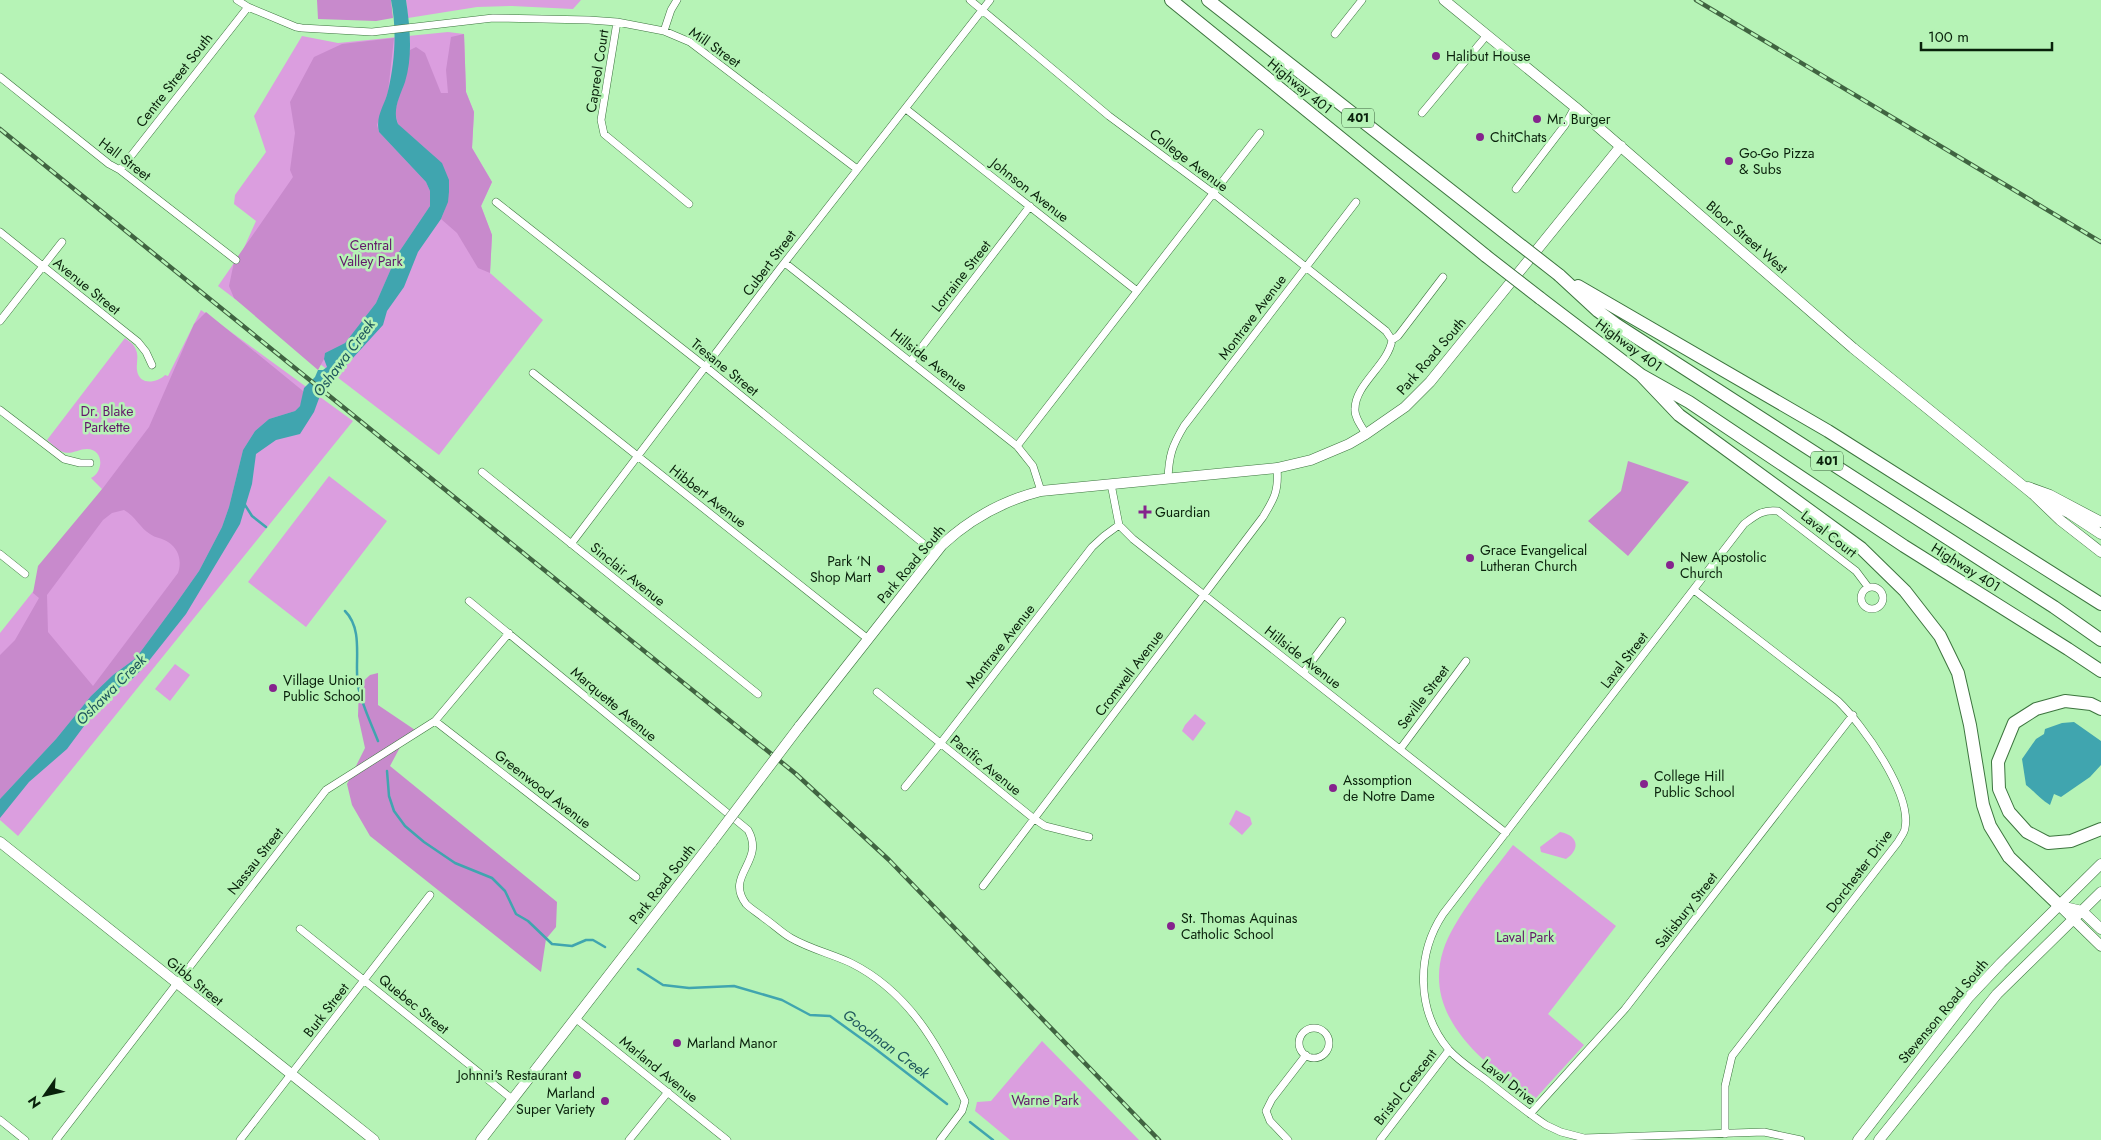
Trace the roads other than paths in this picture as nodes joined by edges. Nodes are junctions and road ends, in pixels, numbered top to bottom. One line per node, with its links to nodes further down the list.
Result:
1 (238, 0): 9 (street, Mill Street)
2 (677, 0): 12 (street)
3 (970, 0): 10 (street, College Avenue)
4 (990, 0): 10 (street, Cubert Street)
5 (1171, 0): 44 (highway, Highway 401 / 401, bridge)
6 (1208, 0): 35 (highway, Highway 401 / 401, bridge)
7 (1362, 0): 13 (street)
8 (1445, 0): 14 (main road, Bloor Street West)
9 (248, 7): 11 (street, Mill Street); 22 (street, Centre Street South)
10 (982, 10): 17 (street, Cubert Street); 24 (street, College Avenue)
11 (617, 22): 12 (street, Mill Street); 27 (street, Capreol Court)
12 (664, 31): 21 (street, Mill Street)
13 (1336, 34)
14 (1487, 35): 16 (main road, Bloor Street West); 18 (street)
15 (0, 76): 22 (street, Hall Street)
16 (1575, 107): 20 (main road, Bloor Street West); 23 (street)
17 (906, 109): 21 (street, Cubert Street); 28 (street, Johnson Avenue)
18 (1422, 113)
19 (1260, 133): 24 (street)
20 (1621, 146): 46 (main road, Park Road South); 54 (main road, Bloor Street West)
21 (857, 169): 32 (street, Cubert Street)
22 (120, 170): 31 (street, Hall Street)
23 (1516, 189)
24 (1213, 193): 34 (street, College Avenue); 37 (street)
25 (496, 202): 42 (street, Tresane Street)
26 (1356, 202): 34 (street, Montrave Avenue)
27 (689, 204)
28 (1030, 206): 37 (street, Johnson Avenue); 40 (street, Lorraine Street)
29 (0, 232): 33 (street, Avenue Street)
30 (62, 242): 33 (street)
31 (236, 260)
32 (785, 263): 40 (street, Hillside Avenue); 42 (street, Cubert Street)
33 (42, 266): 38 (street); 41 (street, Avenue Street)
34 (1305, 267): 39 (street, College Avenue); 52 (street, Montrave Avenue)
35 (1559, 275): 70 (highway); 71 (highway, Highway 401 / 401)
36 (1443, 277): 39 (street)
37 (1137, 291): 47 (street)
38 (0, 321)
39 (1392, 340): 46 (street)
40 (911, 361): 47 (street, Hillside Avenue)
41 (152, 364)
42 (707, 368): 48 (street, Cubert Street); 63 (street, Tresane Street)
43 (533, 373): 48 (street, Hibbert Avenue)
44 (1641, 375): 78 (highway, Highway 401 / 401); 98 (highway)
45 (0, 410): 49 (street)
46 (1366, 434): 50 (main road, Park Road South)
47 (1017, 446): 55 (street, Hillside Avenue)
48 (638, 457): 61 (street, Cubert Street); 75 (street, Hibbert Avenue)
49 (90, 462)
50 (1277, 468): 52 (main road, Park Road South); 68 (street, Cromwell Avenue)
51 (482, 472): 61 (street, Sinclair Avenue)
52 (1168, 478): 53 (main road, Park Road South)
53 (1111, 484): 55 (main road, Park Road South); 59 (street)
54 (2021, 485): 56 (main road, Bloor Street West); 58 (main road)
55 (1041, 491): 63 (main road, Park Road South)
56 (2033, 494): 60 (main road, Bloor Street West); 62 (main road, Bloor Street West)
57 (1767, 510): 66 (street, Laval Court); 67 (street, Laval Street)
58 (2101, 522)
59 (1119, 525): 68 (street, Hillside Avenue); 85 (street, Montrave Avenue)
60 (2101, 534)
61 (571, 544): 81 (street, Sinclair Avenue)
62 (2101, 552)
63 (935, 553): 75 (main road, Park Road South)
64 (0, 554): 65 (street)
65 (26, 574)
66 (1868, 587)
67 (1694, 590): 83 (street, Dorchester Drive); 90 (street, Laval Street)
68 (1203, 596): 79 (street, Hillside Avenue); 88 (street, Cromwell Avenue)
69 (469, 602): 74 (street, Marquette Avenue)
70 (2101, 604)
71 (2054, 606): 73 (highway); 76 (highway, Highway 401 / 401)
72 (1342, 621): 79 (street)
73 (2101, 632)
74 (509, 633): 84 (street, Nassau Street); 124 (street, Marquette Avenue)
75 (868, 639): 106 (main road, Park Road South, bridge)
76 (2101, 640)
77 (1466, 661): 86 (street, Seville Street)
78 (2101, 671)
79 (1303, 673): 86 (street, Hillside Avenue)
80 (877, 692): 85 (street, Pacific Avenue)
81 (758, 694)
82 (2101, 708): 89 (highway)
83 (1853, 715): 112 (street, Salisbury Street); 114 (street, Dorchester Drive)
84 (434, 721): 94 (street, Greenwood Avenue); 105 (street, Nassau Street)
85 (940, 744): 87 (street, Montrave Avenue); 88 (street, Pacific Avenue)
86 (1401, 748): 90 (street, Hillside Avenue)
87 (905, 787)
88 (1033, 818): 91 (street, Pacific Avenue); 95 (street, Cromwell Avenue)
89 (2101, 829)
90 (1506, 833): 107 (street, Laval Drive)
91 (1089, 837)
92 (2, 843): 105 (main road, Gibb Street)
93 (2101, 864): 98 (main road, Stevenson Road South)
94 (636, 877)
95 (983, 886)
96 (2101, 892): 99 (main road)
97 (430, 895): 104 (street, Burk Street)
98 (2060, 906): 99 (main road); 100 (main road); 128 (main road, Stevenson Road South)
99 (2082, 911): 100 (main road); 102 (main road)
100 (2073, 920): 103 (main road); 115 (main road)
101 (300, 929): 104 (street, Quebec Street)
102 (2101, 929)
103 (2101, 946)
104 (365, 980): 109 (street, Burk Street); 111 (street, Quebec Street)
105 (177, 984): 109 (main road, Gibb Street); 118 (street, Nassau Street)
106 (575, 1018): 110 (street, Marland Avenue); 111 (main road, Park Road South)
107 (1450, 1050): 112 (street, Laval Drive); 126 (street, Bristol Crescent)
108 (1306, 1056): 108 (street); 125 (street)
109 (291, 1075): 119 (street, Burk Street); 120 (main road, Gibb Street)
110 (668, 1092): 122 (street); 123 (street, Marland Avenue)
111 (512, 1099): 121 (main road, Park Road South)
112 (1530, 1114): 116 (street, Laval Drive)
113 (0, 1120): 117 (street)
114 (1725, 1134): 116 (street, Laval Drive); 127 (street, Laval Drive)
115 (1886, 1135): 129 (main road)
116 (1620, 1139)
117 (25, 1140)
118 (56, 1140)
119 (240, 1140)
120 (374, 1140)
121 (481, 1140)
122 (630, 1140)
123 (727, 1140)
124 (940, 1140)
125 (1288, 1140)
126 (1380, 1140)
127 (1801, 1140)
128 (1858, 1140)
129 (1879, 1140)

